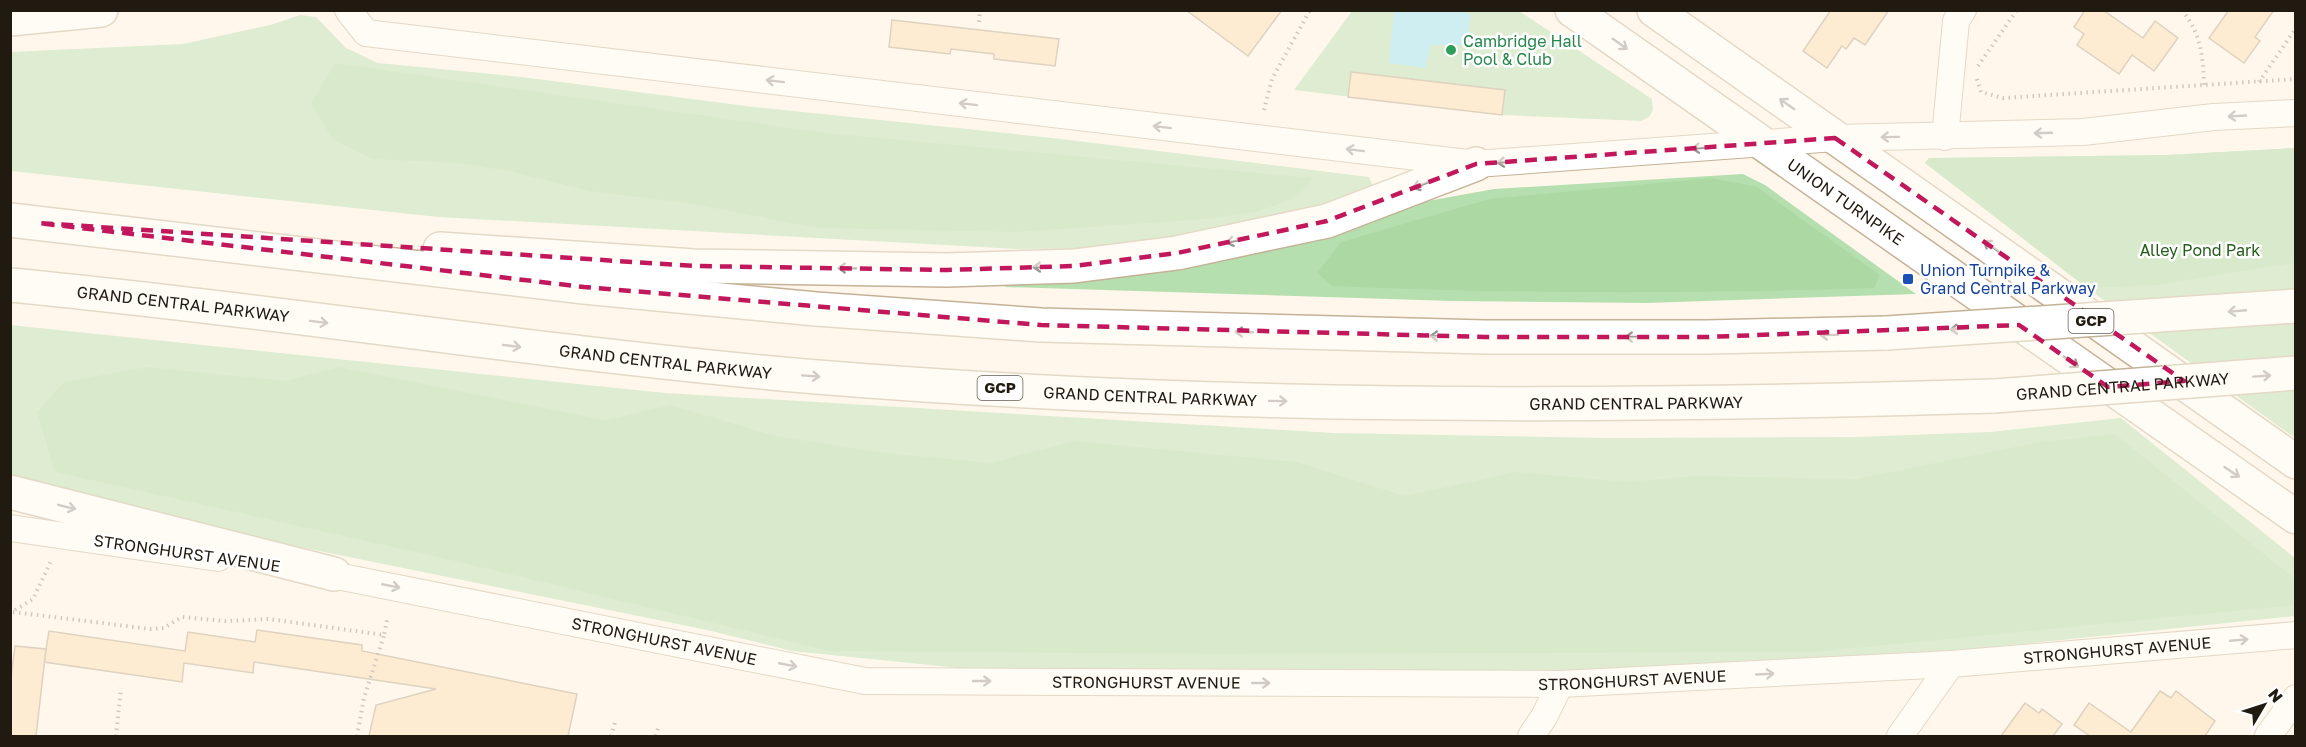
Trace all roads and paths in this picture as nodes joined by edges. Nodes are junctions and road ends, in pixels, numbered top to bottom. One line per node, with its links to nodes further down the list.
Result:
1 (101, 10): 10 (main road)
2 (348, 10): 21 (street, one-way to 2)
3 (980, 10): 11 (path)
4 (1310, 10): 16 (path)
5 (1572, 10): 20 (main road, UNION TURNPIKE, one-way to 20)
6 (1654, 10): 19 (main road, one-way to 6)
7 (1963, 10): 18 (street)
8 (2017, 10): 15 (path)
9 (2182, 10): 15 (path)
10 (10, 19)
11 (979, 22)
12 (2295, 28): 14 (path)
13 (2295, 79): 14 (path)
14 (2259, 82): 15 (path)
15 (2204, 85)
16 (1264, 110)
17 (2295, 113): 18 (street, one-way to 18)
18 (1945, 137): 19 (street, one-way to 19)
19 (1835, 138): 20 (street); 26 (main road, one-way to 19)
20 (1759, 144): 21 (street, one-way to 21); 28 (main road, UNION TURNPIKE, one-way to 28)
21 (1476, 164): 22 (main road, one-way to 22)
22 (24, 222): 24 (main road, GCP, one-way to 22, bridge)
23 (10, 285): 25 (main road, GRAND CENTRAL PARKWAY / GCP, one-way to 25, bridge)
24 (2295, 306)
25 (2295, 373)
26 (2295, 462)
27 (10, 492): 31 (main road, one-way to 31)
28 (2295, 517)
29 (10, 528): 31 (street, STRONGHURST AVENUE)
30 (53, 555): 32 (path)
31 (334, 574): 37 (street, STRONGHURST AVENUE, one-way to 37)
32 (12, 612): 34 (path)
33 (387, 620): 34 (path)
34 (384, 635): 43 (path)
35 (2295, 635): 36 (street, STRONGHURST AVENUE, one-way to 35)
36 (1951, 664): 37 (street, STRONGHURST AVENUE, one-way to 36); 47 (street)
37 (1560, 684): 46 (street)
38 (121, 688): 42 (path)
39 (2295, 698): 48 (street)
40 (616, 719): 44 (path)
41 (658, 728): 45 (path)
42 (116, 736)
43 (357, 736)
44 (611, 736)
45 (656, 736)
46 (1531, 736)
47 (1900, 736)
48 (2268, 736)

